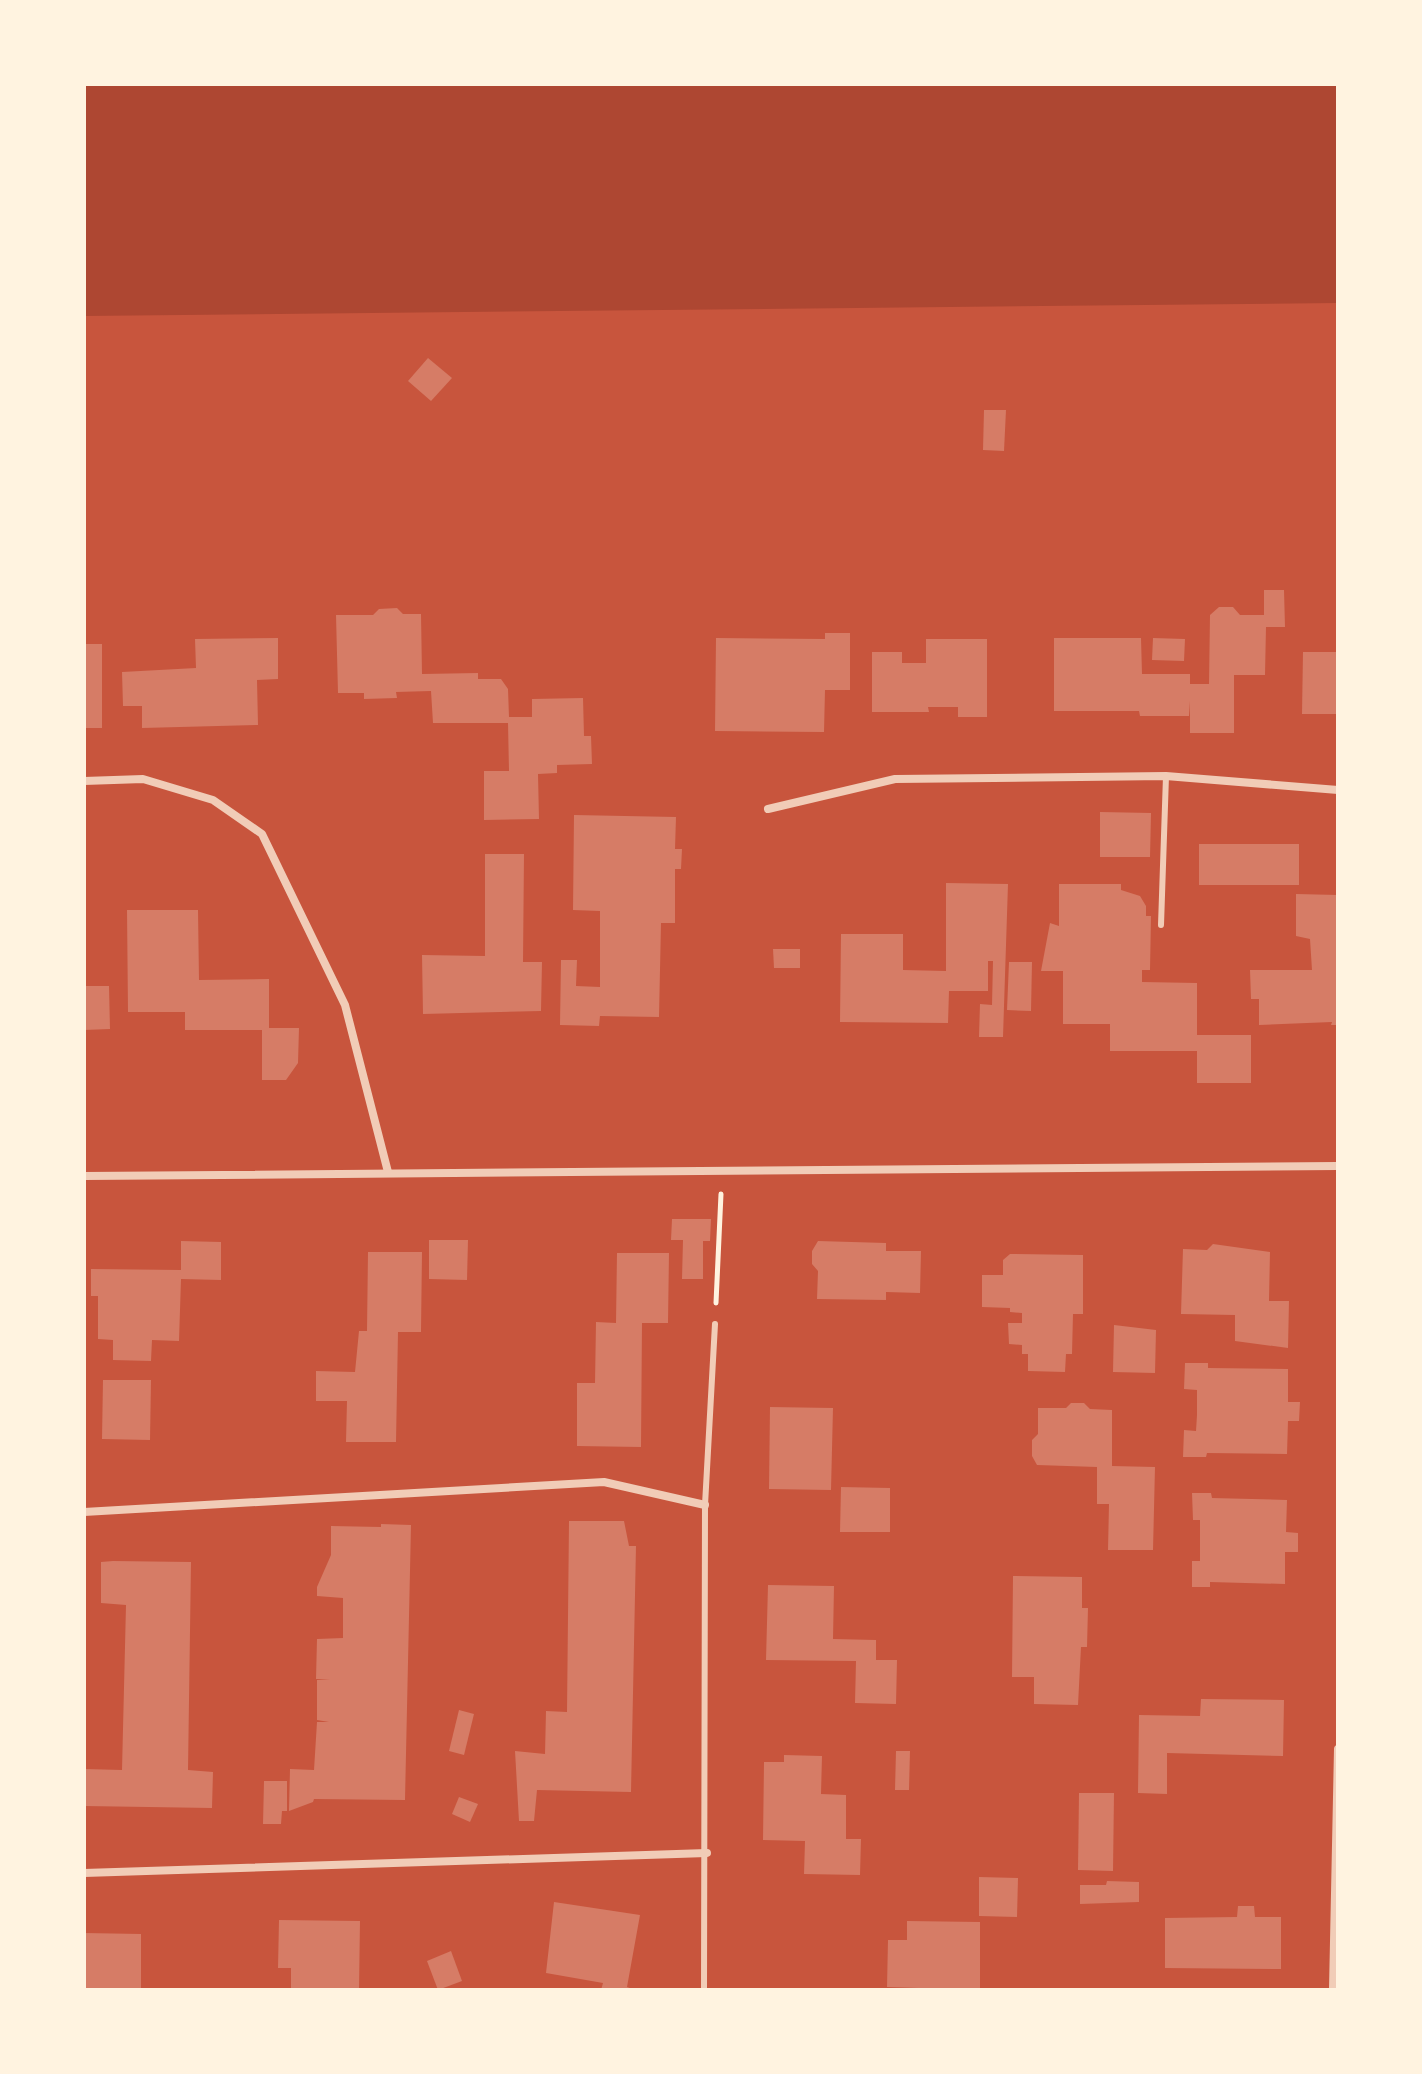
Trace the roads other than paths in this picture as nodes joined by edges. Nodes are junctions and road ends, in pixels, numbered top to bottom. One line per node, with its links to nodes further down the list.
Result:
1 (1166, 776): 3 (street); 4 (street); 5 (lane)
2 (84, 781): 7 (street)
3 (1338, 790)
4 (768, 809)
5 (1161, 925)
6 (1338, 1166): 7 (street)
7 (388, 1172): 8 (street)
8 (84, 1176)
9 (715, 1324): 10 (lane)
10 (705, 1505): 11 (street); 13 (lane)
11 (84, 1512)
12 (1338, 1749): 16 (street)
13 (707, 1853): 14 (street); 15 (lane)
14 (84, 1873)
15 (704, 1990)
16 (1333, 1990)

